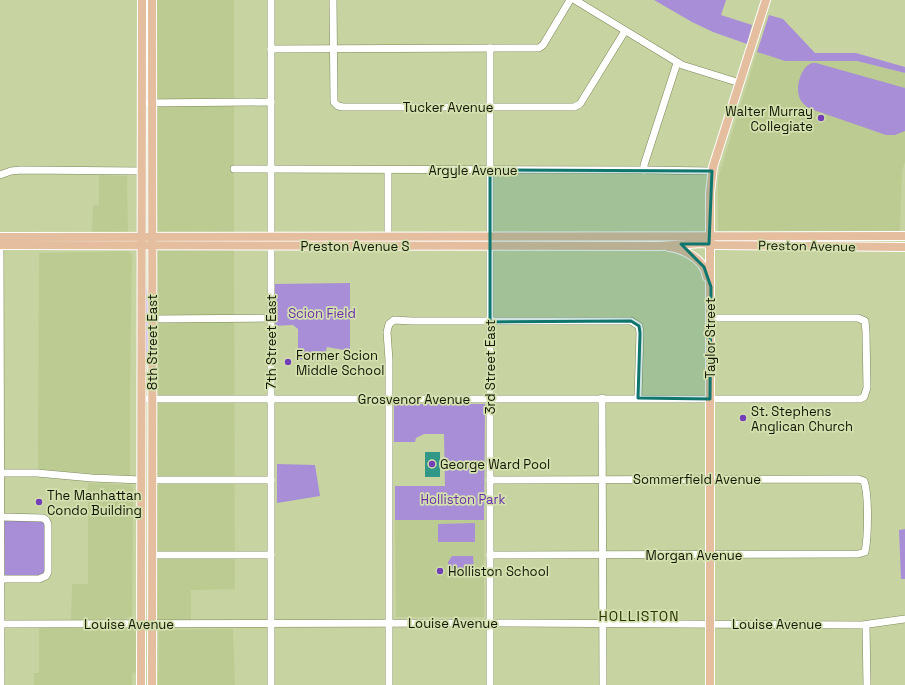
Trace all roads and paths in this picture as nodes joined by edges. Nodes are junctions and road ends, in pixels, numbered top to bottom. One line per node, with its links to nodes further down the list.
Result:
1 (142, 0): 14 (main road, 8th Street East)
2 (152, 0): 15 (main road, 8th Street East)
3 (271, 0): 11 (street, 7th Street East)
4 (333, 0): 9 (street, Tucker Avenue)
5 (570, 0): 10 (street)
6 (575, 0): 8 (street)
7 (766, 0): 13 (main road, Taylor Street)
8 (625, 31): 12 (street); 17 (street, Tucker Avenue)
9 (334, 48): 10 (street); 11 (street); 17 (street, Tucker Avenue)
10 (490, 48): 17 (street, 3rd Street East)
11 (271, 49): 16 (street, 7th Street East)
12 (677, 63): 13 (street); 23 (street)
13 (740, 83): 24 (main road, Taylor Street)
14 (142, 102): 15 (street); 20 (main road, 8th Street East)
15 (152, 102): 16 (street); 33 (main road, 8th Street East)
16 (270, 102): 19 (street, 7th Street East)
17 (490, 107): 22 (street, 3rd Street East)
18 (234, 169): 19 (street, Argyle Avenue)
19 (271, 169): 21 (street, Argyle Avenue); 30 (street, 7th Street East)
20 (142, 170): 25 (street); 32 (main road, 8th Street East)
21 (388, 170): 22 (street, Argyle Avenue); 27 (street)
22 (490, 170): 23 (street, Argyle Avenue); 31 (street, 3rd Street East)
23 (644, 170): 24 (street, Argyle Avenue)
24 (712, 171): 29 (main road, Taylor Street)
25 (0, 175)
26 (905, 236): 29 (main road, Preston Avenue)
27 (388, 237): 30 (main road, Preston Avenue S); 31 (main road, Preston Avenue S)
28 (0, 240): 32 (main road, Preston Avenue S); 40 (street)
29 (710, 240): 31 (main road, Preston Avenue S); 34 (main road, Preston Avenue S); 35 (main road, Preston Avenue); 36 (main road, Taylor Street)
30 (271, 241): 31 (main road, Preston Avenue S); 33 (main road, Preston Avenue S); 37 (street, 7th Street East)
31 (490, 241): 34 (main road, Preston Avenue S); 41 (street, 3rd Street East)
32 (142, 242): 33 (main road, Preston Avenue S); 45 (main road, 8th Street East)
33 (152, 242): 39 (main road, 8th Street East)
34 (660, 246): 36 (main road)
35 (905, 247)
36 (711, 287): 38 (main road, Taylor Street)
37 (271, 318): 39 (street); 47 (street, 7th Street East)
38 (710, 318): 49 (main road, Taylor Street); 49 (street, Grosvenor Avenue)
39 (153, 319): 46 (main road, 8th Street East)
40 (0, 321): 51 (street)
41 (490, 322): 42 (street, 3rd Street East); 44 (street); 48 (street)
42 (490, 398): 43 (street, Grosvenor Avenue); 48 (street, Grosvenor Avenue); 56 (street, 3rd Street East)
43 (602, 398): 44 (street, Grosvenor Avenue); 57 (street)
44 (638, 398): 49 (street, Grosvenor Avenue)
45 (141, 399): 46 (street, Grosvenor Avenue); 50 (main road, 8th Street East)
46 (152, 399): 47 (street, Grosvenor Avenue); 54 (main road, 8th Street East)
47 (271, 399): 48 (street, Grosvenor Avenue); 55 (street, 7th Street East)
48 (389, 399): 72 (street)
49 (710, 399): 52 (main road, Taylor Street)
50 (142, 446): 53 (main road, 8th Street East); 54 (main road)
51 (1, 473): 53 (street); 58 (street)
52 (710, 479): 57 (street, Sommerfield Avenue); 59 (street, Sommerfield Avenue); 64 (main road, Taylor Street)
53 (142, 480): 69 (main road, 8th Street East)
54 (152, 480): 55 (street); 61 (main road, 8th Street East)
55 (271, 480): 62 (street, 7th Street East)
56 (490, 480): 57 (street, Sommerfield Avenue); 63 (street, 3rd Street East)
57 (602, 480): 60 (street)
58 (2, 517): 65 (street); 65 (street)
59 (867, 520): 64 (street, Morgan Avenue)
60 (602, 554): 63 (street, Morgan Avenue); 64 (street, Morgan Avenue); 73 (street)
61 (152, 555): 62 (street); 70 (main road, 8th Street East)
62 (270, 555): 71 (street, 7th Street East)
63 (490, 555): 67 (street, 3rd Street East)
64 (710, 555): 74 (main road, Taylor Street)
65 (2, 579): 68 (street)
66 (905, 619): 75 (street, Louise Avenue)
67 (490, 623): 72 (street, Louise Avenue); 73 (street, Louise Avenue); 83 (street, 3rd Street East)
68 (1, 624): 69 (street, Louise Avenue); 77 (street)
69 (142, 624): 70 (street, Louise Avenue); 76 (main road, 8th Street East)
70 (152, 624): 71 (street, Louise Avenue); 80 (main road, 8th Street East)
71 (271, 624): 72 (street, Louise Avenue); 81 (street, 7th Street East)
72 (389, 624): 82 (street)
73 (603, 624): 74 (street, Louise Avenue); 84 (street)
74 (710, 624): 75 (street, Louise Avenue); 85 (main road, Taylor Street)
75 (866, 625): 86 (street)
76 (142, 665): 78 (main road, 8th Street East); 79 (main road)
77 (1, 685)
78 (141, 685)
79 (145, 685)
80 (152, 685)
81 (271, 685)
82 (389, 685)
83 (490, 685)
84 (603, 685)
85 (710, 685)
86 (867, 685)

